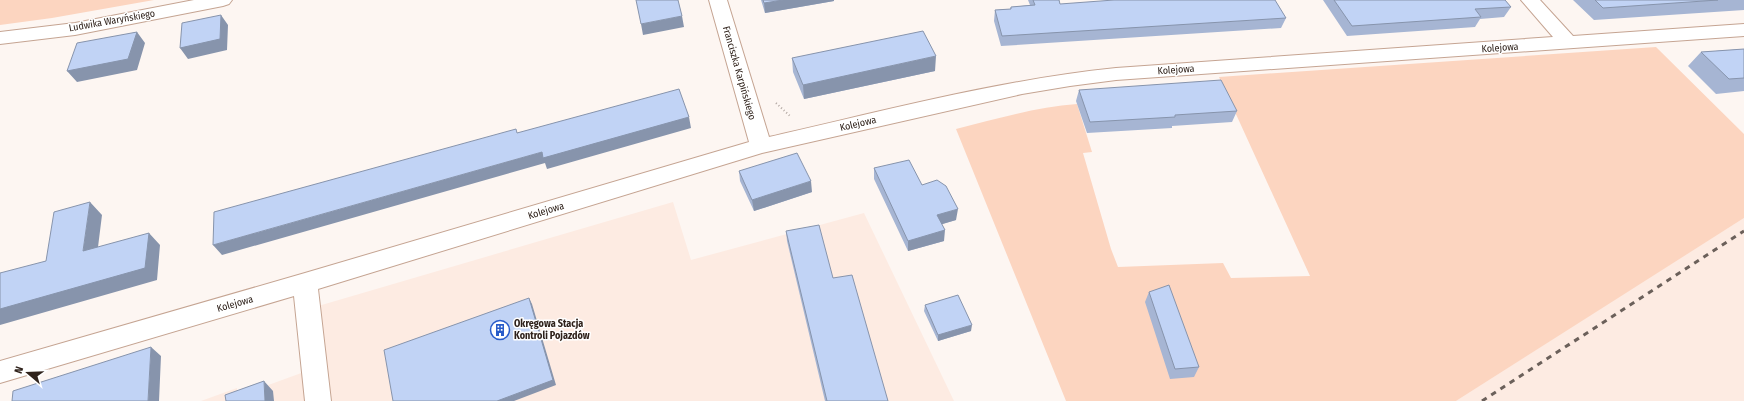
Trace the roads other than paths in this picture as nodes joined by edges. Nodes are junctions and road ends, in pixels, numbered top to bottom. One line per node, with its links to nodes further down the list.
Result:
1 (223, 0): 5 (street, Ludwika Waryńskiego)
2 (718, 0): 7 (street, Franciszka Karpińskiego)
3 (1530, 0): 6 (street)
4 (1744, 30): 6 (street, Kolejowa)
5 (0, 38)
6 (1569, 43): 7 (street, Kolejowa)
7 (761, 146): 8 (street, Kolejowa)
8 (305, 283): 9 (street, Kolejowa); 10 (street)
9 (0, 372)
10 (318, 401)

